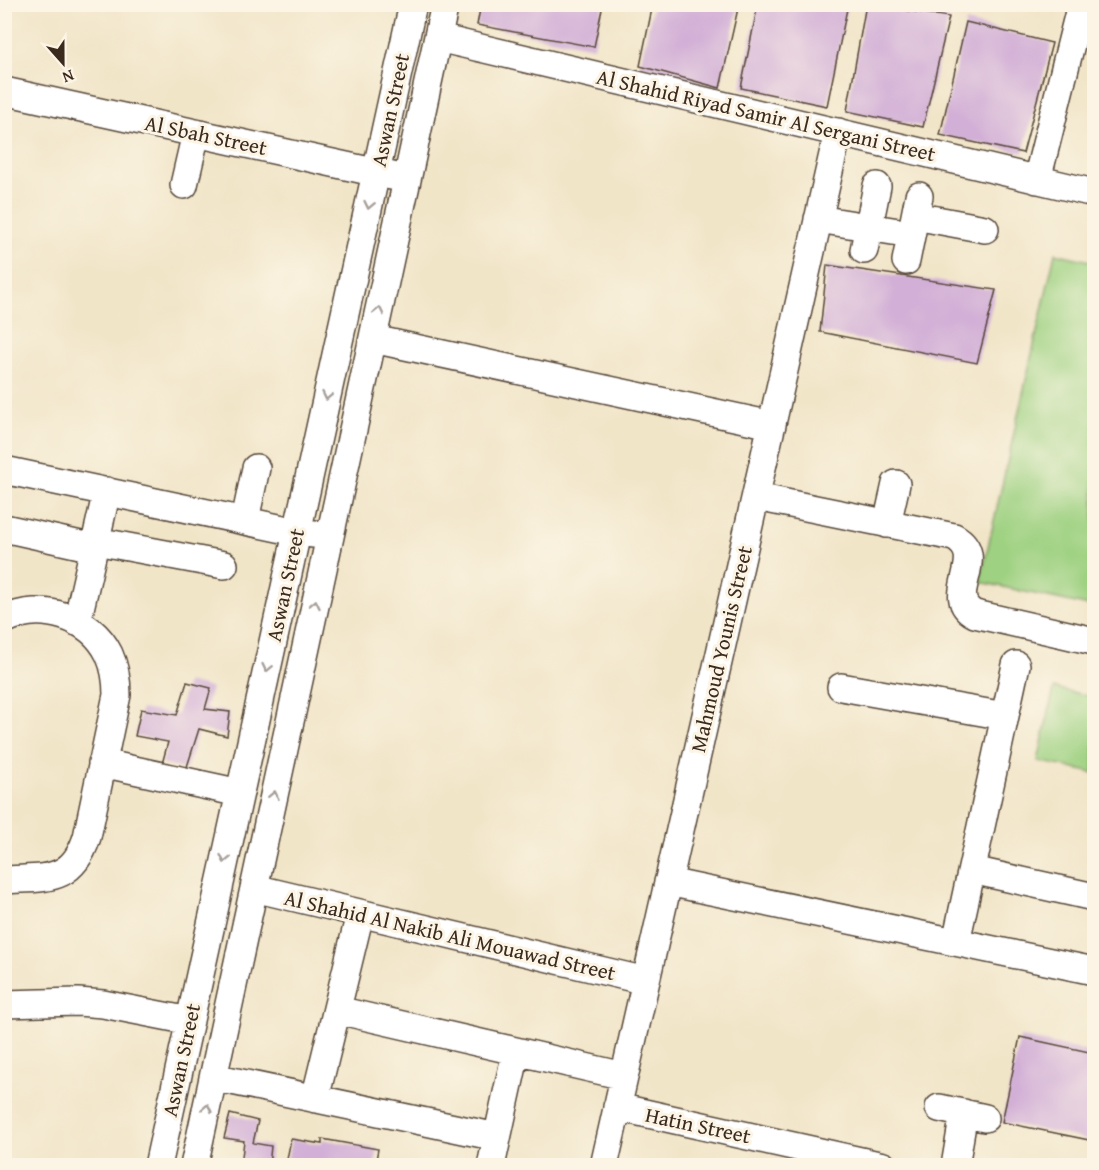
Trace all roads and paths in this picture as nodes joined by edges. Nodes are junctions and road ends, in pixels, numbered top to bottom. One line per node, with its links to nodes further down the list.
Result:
1 (413, 4): 8 (street, Aswan Street)
2 (445, 4): 4 (street, Aswan Street)
3 (1081, 4): 10 (street)
4 (438, 38): 6 (street, Al Shahid Riyad Samir Al Sergani Street); 9 (street, Aswan Street)
5 (4, 91): 7 (street, Al Sbah Street)
6 (838, 132): 10 (street, Al Shahid Riyad Samir Al Sergani Street); 15 (street, Mahmoud Younis Street)
7 (196, 133): 8 (street, Al Sbah Street); 11 (street)
8 (376, 172): 9 (street, Al Sbah Street); 29 (street, Aswan Street, one-way to 29)
9 (407, 179): 19 (street, Aswan Street, one-way to 9)
10 (1038, 180): 13 (street, Al Shahid Riyad Samir Al Sergani Street)
11 (184, 184)
12 (877, 186): 17 (street)
13 (1095, 193)
14 (915, 215): 16 (street); 17 (street); 18 (street)
15 (818, 219): 17 (street); 20 (street, Mahmoud Younis Street)
16 (985, 229)
17 (867, 238)
18 (906, 261)
19 (373, 339): 20 (street); 30 (street, Aswan Street)
20 (772, 425): 25 (street, Mahmoud Younis Street)
21 (256, 468): 26 (street)
22 (4, 470): 24 (street)
23 (896, 484): 27 (street)
24 (107, 491): 26 (street); 31 (street)
25 (756, 497): 27 (street); 43 (street, Mahmoud Younis Street)
26 (245, 520): 29 (street)
27 (887, 524): 35 (street)
28 (4, 528): 31 (street)
29 (297, 532): 30 (street); 40 (street, Aswan Street, one-way to 40)
30 (330, 536): 44 (street, Aswan Street, one-way to 30)
31 (95, 544): 32 (street); 34 (street)
32 (224, 565)
33 (4, 620): 34 (street)
34 (77, 622): 39 (street)
35 (1095, 641)
36 (1016, 665): 38 (street)
37 (841, 687): 38 (street)
38 (1005, 716): 41 (street)
39 (102, 763): 40 (street); 42 (street)
40 (240, 794): 52 (street, Aswan Street, one-way to 52)
41 (972, 870): 45 (street); 47 (street)
42 (4, 880)
43 (668, 882): 47 (street); 49 (street, Mahmoud Younis Street)
44 (254, 888): 46 (street, Al Shahid Al Nakib Ali Mouawad Street); 55 (street, Aswan Street)
45 (1095, 897)
46 (360, 914): 49 (street, Al Shahid Al Nakib Ali Mouawad Street); 51 (street)
47 (956, 942): 48 (street)
48 (1095, 971)
49 (645, 981): 54 (street, Mahmoud Younis Street)
50 (4, 1004): 52 (street)
51 (337, 1010): 53 (street); 56 (street)
52 (190, 1021): 61 (street, Aswan Street)
53 (516, 1052): 54 (street); 59 (street)
54 (624, 1076): 57 (street, Mahmoud Younis Street)
55 (213, 1077): 56 (street); 62 (street, Aswan Street, one-way to 55)
56 (315, 1099): 59 (street)
57 (617, 1107): 60 (street, Hatin Street); 64 (street, Mahmoud Younis Street)
58 (963, 1113): 66 (street)
59 (497, 1137): 63 (street)
60 (812, 1158): 65 (street, Hatin Street)
61 (158, 1166)
62 (194, 1166)
63 (491, 1166)
64 (604, 1166)
65 (884, 1166)
66 (955, 1166)

